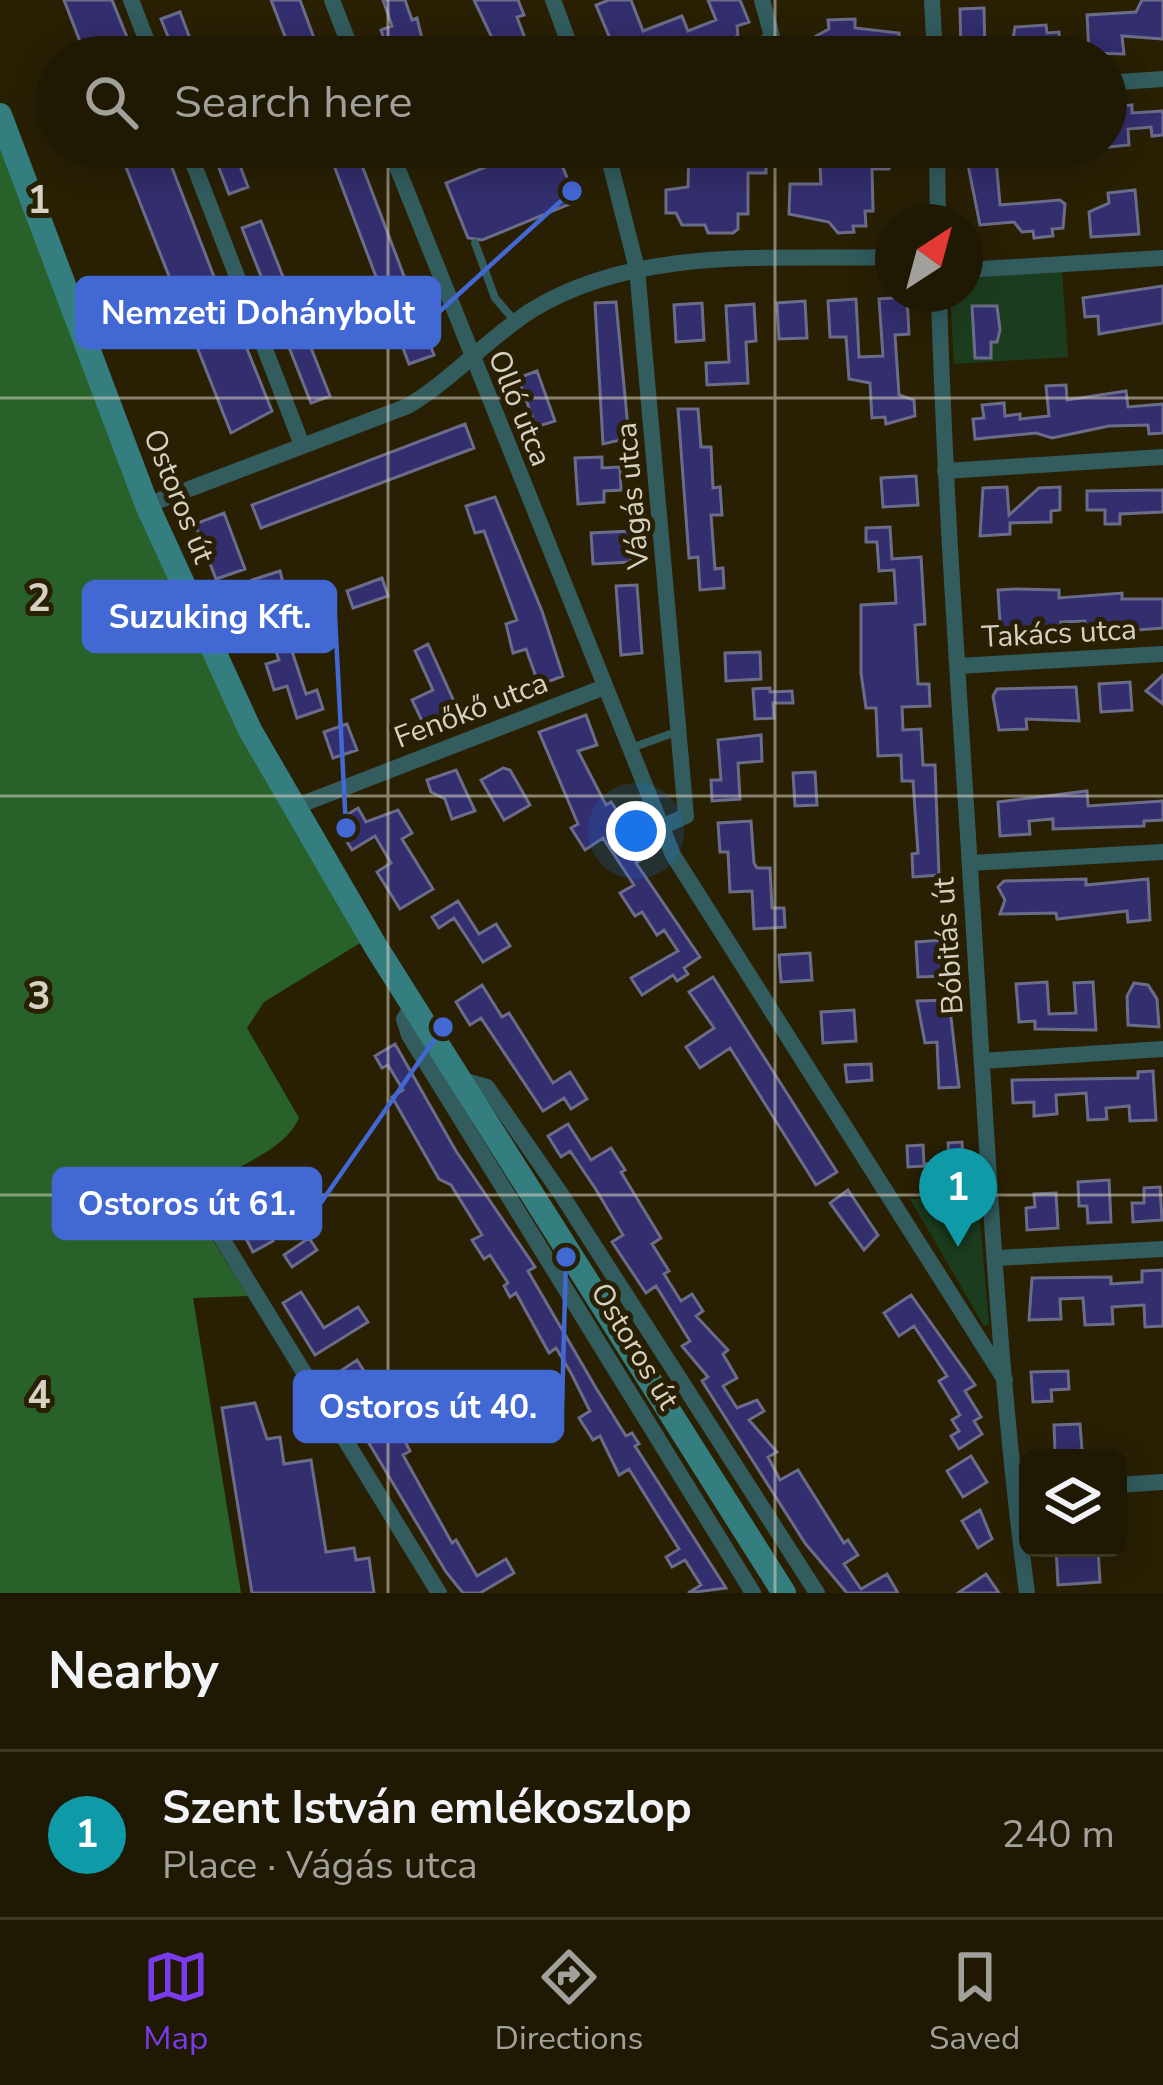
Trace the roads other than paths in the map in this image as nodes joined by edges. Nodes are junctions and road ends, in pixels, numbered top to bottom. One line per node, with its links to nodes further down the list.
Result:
1 (131, 0): 6 (street)
2 (332, 0): 7 (street)
3 (553, 0): 8 (street)
4 (762, 0): 9 (street)
5 (932, 0): 10 (street)
6 (145, 36)
7 (346, 36)
8 (566, 36)
9 (772, 36)
10 (934, 36)
11 (1163, 79): 12 (street)
12 (1127, 82)
13 (0, 115): 30 (main road, Ostoros út)
14 (196, 168): 27 (street)
15 (397, 168): 26 (street, Olló utca)
16 (611, 168): 22 (street, Vágás utca)
17 (937, 168): 18 (street)
18 (938, 204)
19 (475, 243): 25 (lane)
20 (875, 258): 22 (street)
21 (1163, 259): 23 (street)
22 (637, 269): 25 (street); 34 (street, Vágás utca)
23 (983, 269)
24 (941, 312): 29 (street, Bóbitás út)
25 (516, 322): 26 (street)
26 (471, 359): 27 (street); 33 (street, Olló utca)
27 (302, 446): 30 (street)
28 (1163, 457): 29 (street)
29 (945, 471): 32 (street, Bóbitás út)
30 (148, 505): 36 (main road, Ostoros út)
31 (1163, 654): 32 (street, Takács utca)
32 (958, 666): 39 (street, Bóbitás út)
33 (602, 688): 35 (street); 36 (street, Fenőkő utca)
34 (679, 731): 35 (lane); 37 (street, Vágás utca)
35 (627, 750): 37 (street)
36 (292, 808): 40 (main road, Ostoros út)
37 (661, 826): 49 (street)
38 (1163, 852): 39 (street)
39 (970, 863): 42 (street, Bóbitás út)
40 (413, 1005): 43 (main road, Ostoros út); 47 (street, Ostoros út)
41 (1163, 1049): 42 (street)
42 (982, 1061): 46 (street, Bóbitás út)
43 (462, 1080): 47 (main road, Ostoros út); 57 (street, Ostoros út)
44 (197, 1198): 54 (street)
45 (1163, 1249): 46 (street)
46 (996, 1258): 49 (street, Bóbitás út)
47 (586, 1300): 48 (main road, Ostoros út)
48 (636, 1380): 55 (street, Ostoros út); 56 (main road, Ostoros út)
49 (1005, 1380): 50 (street, Bóbitás út)
50 (1019, 1477)
51 (1163, 1482): 52 (street)
52 (1127, 1484)
53 (1025, 1557): 58 (street, Bóbitás út)
54 (439, 1593)
55 (753, 1593)
56 (784, 1593)
57 (818, 1593)
58 (1027, 1593)

